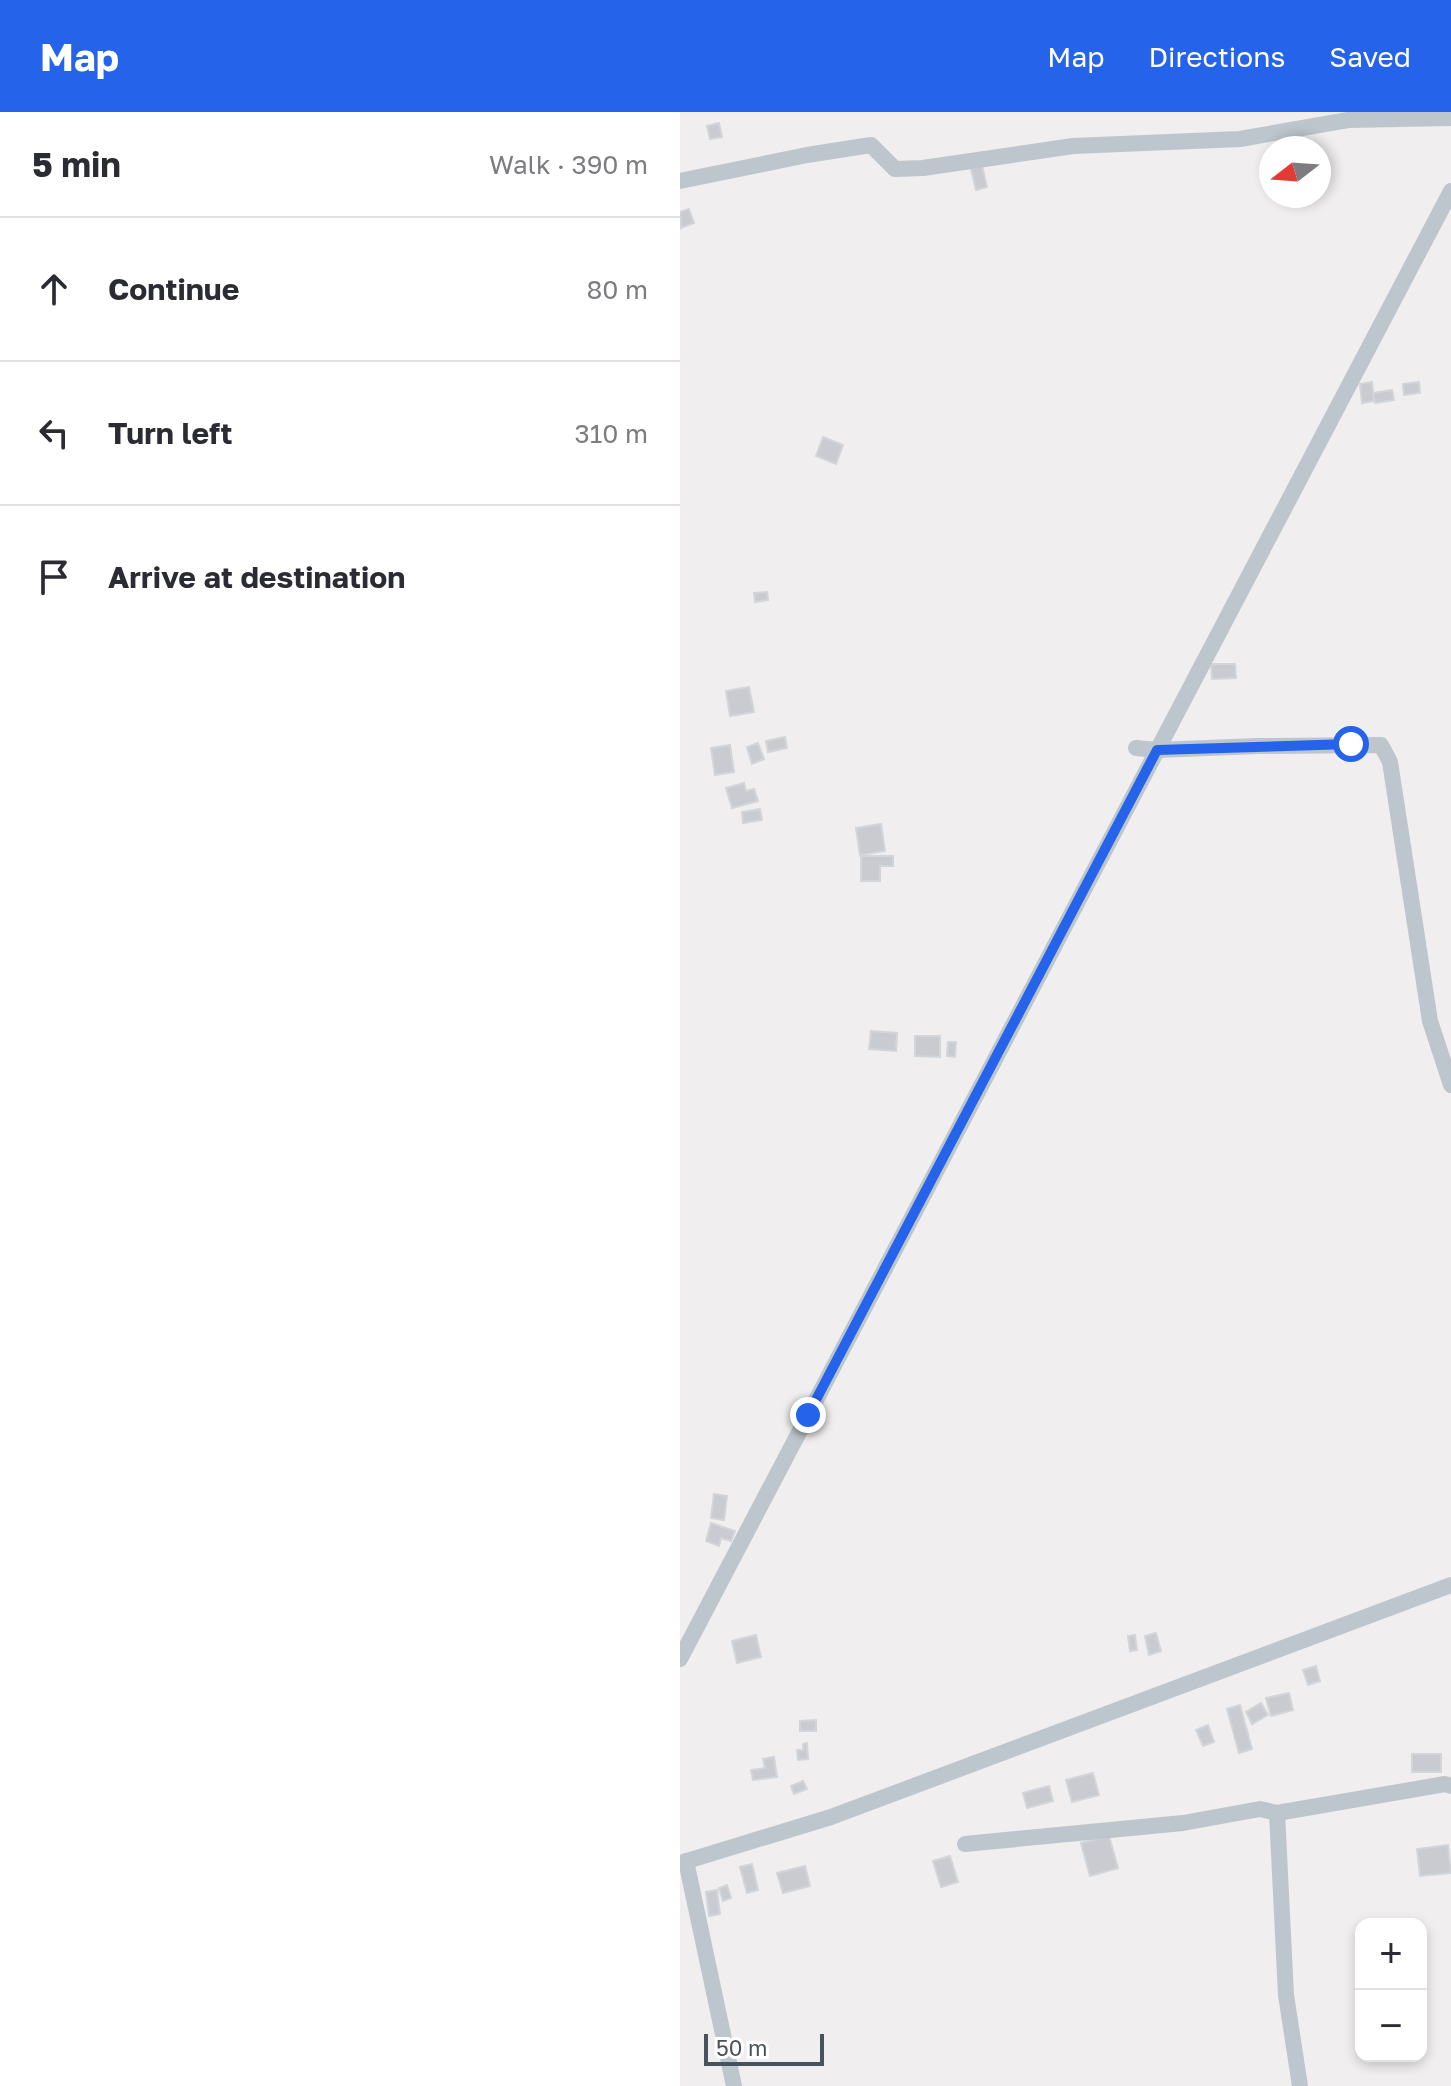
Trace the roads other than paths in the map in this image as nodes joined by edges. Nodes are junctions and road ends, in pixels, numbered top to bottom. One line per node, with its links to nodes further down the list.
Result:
1 (1451, 118): 2 (street)
2 (680, 181)
3 (1451, 191): 5 (street)
4 (1136, 748): 5 (street)
5 (1157, 750): 6 (street); 8 (street)
6 (1451, 1085)
7 (1451, 1585): 12 (street)
8 (680, 1659)
9 (1451, 1786): 10 (street)
10 (1277, 1813): 11 (street); 14 (street)
11 (965, 1844)
12 (683, 1862): 13 (street)
13 (734, 2086)
14 (1300, 2086)

